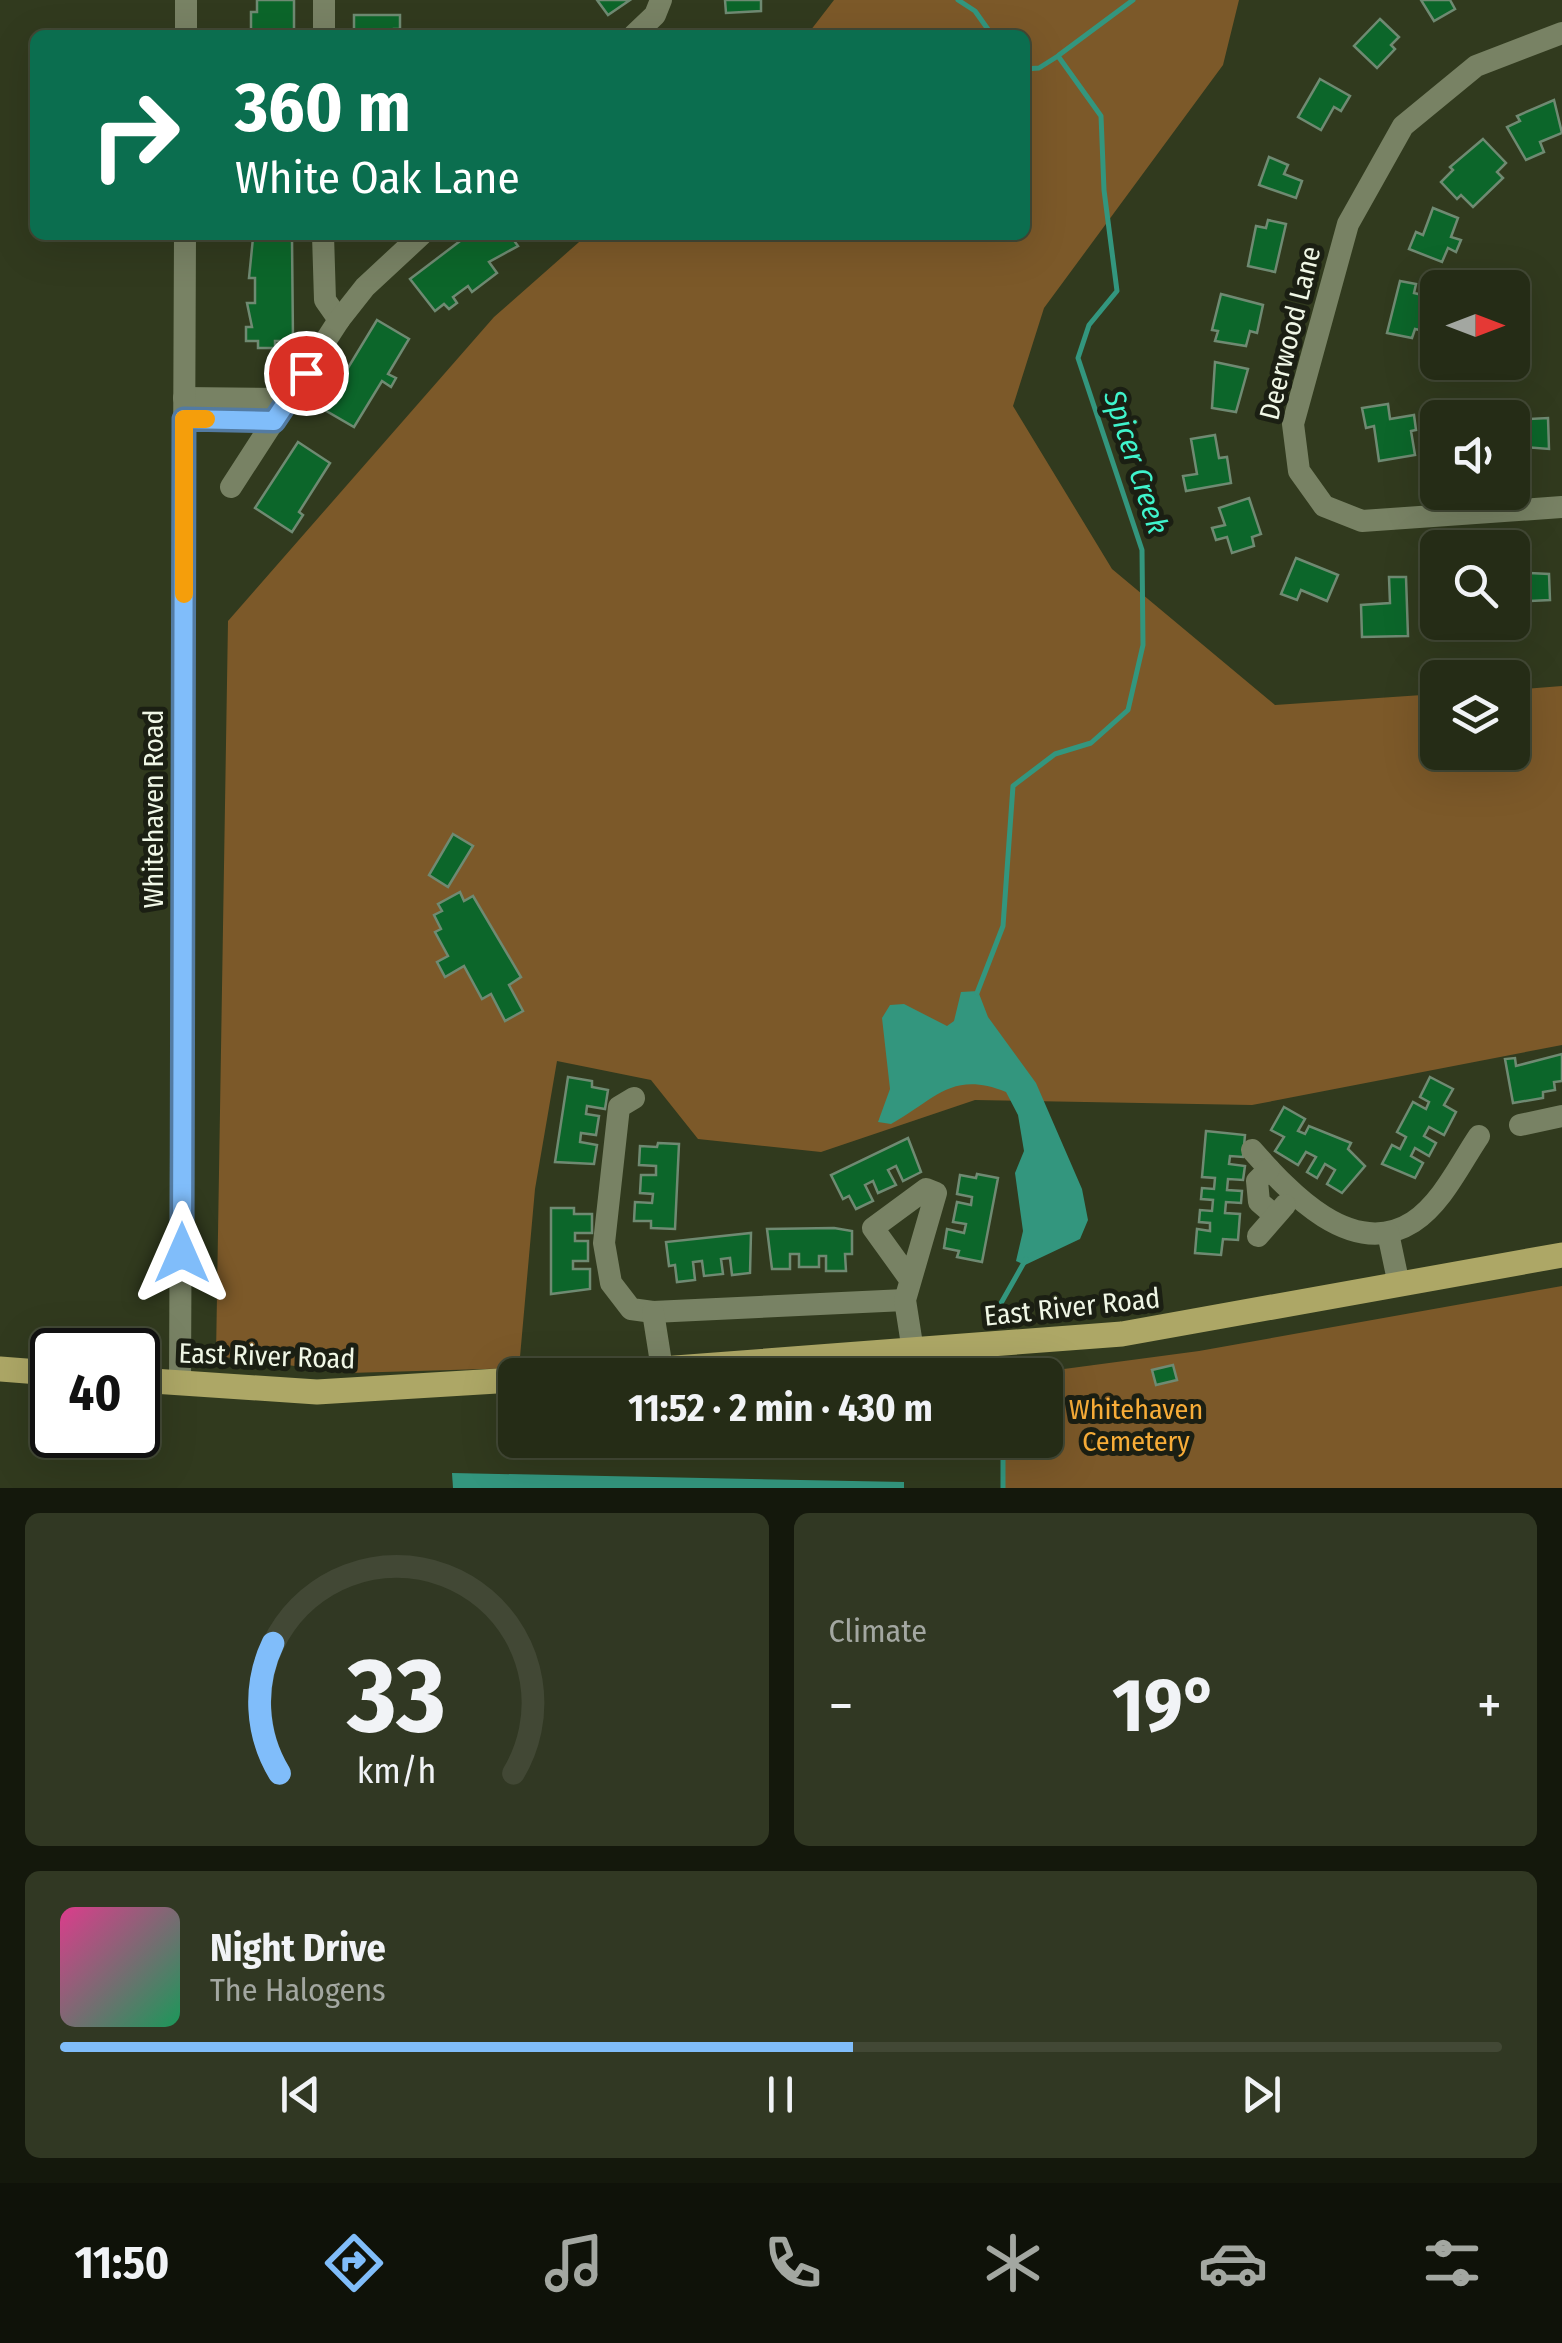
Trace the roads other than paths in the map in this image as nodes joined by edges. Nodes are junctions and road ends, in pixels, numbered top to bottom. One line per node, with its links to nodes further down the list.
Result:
1 (186, 0): 4 (street)
2 (324, 0): 5 (street)
3 (662, 0): 6 (street)
4 (186, 30)
5 (324, 30)
6 (639, 30)
7 (1562, 33): 16 (street, Deerwood Lane)
8 (185, 240): 13 (street, Whitehaven Road)
9 (323, 240): 11 (street)
10 (416, 240): 11 (street)
11 (339, 320): 12 (street)
12 (289, 399): 13 (street); 14 (street)
13 (184, 408): 14 (street); 37 (street, Whitehaven Road)
14 (274, 421): 15 (street)
15 (230, 487)
16 (1562, 507)
17 (634, 1098): 29 (street)
18 (1562, 1116): 19 (street)
19 (1520, 1125)
20 (1479, 1136): 25 (street)
21 (1252, 1150): 22 (street)
22 (1269, 1169): 23 (street); 24 (street)
23 (1298, 1199): 24 (street); 25 (street)
24 (1273, 1214): 26 (street)
25 (1388, 1233): 28 (street)
26 (1258, 1236)
27 (1562, 1254): 28 (main road, East River Road)
28 (1399, 1285): 30 (main road, East River Road)
29 (653, 1312): 30 (street); 31 (street)
30 (913, 1350): 32 (main road, East River Road)
31 (660, 1358)
32 (807, 1358)
33 (0, 1369): 34 (main road)
34 (30, 1371)
35 (498, 1381): 37 (main road, East River Road)
36 (160, 1382): 37 (main road, East River Road)
37 (180, 1384)

